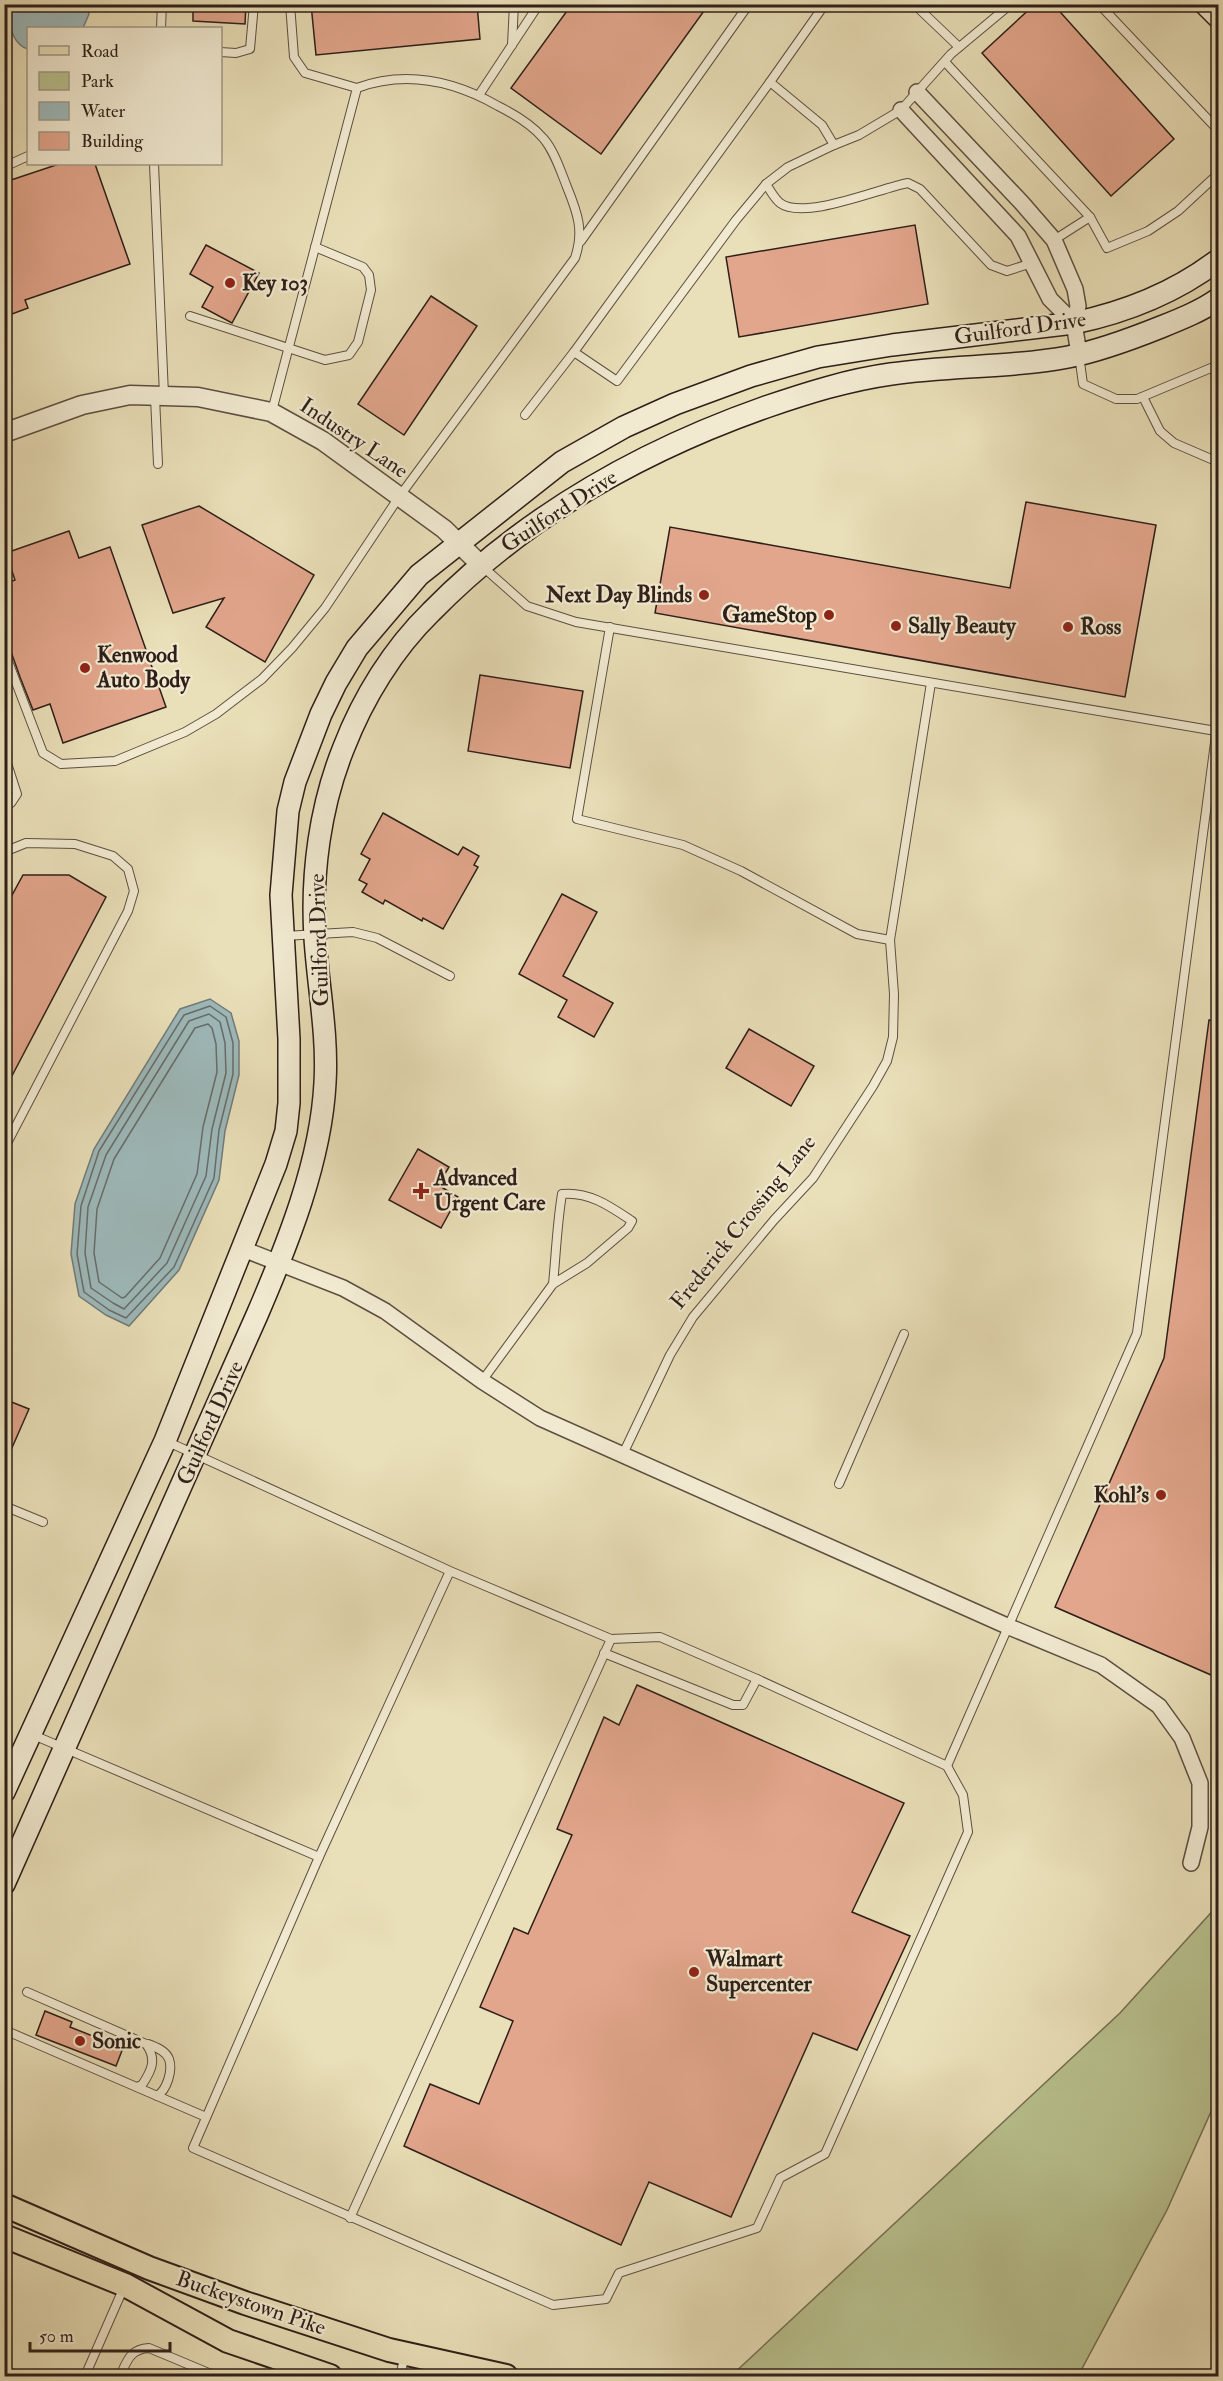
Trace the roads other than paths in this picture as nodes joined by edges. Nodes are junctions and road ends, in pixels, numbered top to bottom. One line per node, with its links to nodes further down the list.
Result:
1 (162, 4): 13 (lane)
2 (254, 4): 16 (lane)
3 (290, 4): 19 (lane)
4 (514, 4): 14 (lane)
5 (539, 4): 14 (lane)
6 (749, 4): 32 (lane)
7 (825, 4): 18 (lane)
8 (914, 4): 15 (lane)
9 (1011, 4): 15 (lane)
10 (1099, 4): 23 (lane)
11 (1206, 4): 12 (main road)
12 (1218, 17)
13 (161, 27)
14 (512, 45): 21 (lane)
15 (959, 47): 17 (lane)
16 (222, 52)
17 (945, 62): 20 (lane); 30 (lane)
18 (770, 82): 24 (lane); 40 (lane)
19 (357, 88): 21 (lane); 33 (lane)
20 (917, 92): 22 (lane); 31 (street)
21 (479, 95): 32 (lane)
22 (901, 110): 24 (lane); 35 (street)
23 (1218, 130)
24 (834, 145): 29 (lane)
25 (27, 156): 27 (lane)
26 (154, 165): 44 (lane)
27 (4, 168)
28 (1218, 174): 30 (lane)
29 (766, 184): 35 (lane); 40 (lane)
30 (1090, 217): 31 (lane)
31 (1054, 240): 38 (street)
32 (581, 242): 51 (lane)
33 (315, 248): 39 (lane); 39 (lane)
34 (1218, 260): 38 (main road, Guilford Drive)
35 (1034, 262): 38 (street)
36 (1218, 298): 41 (main road, Guilford Drive)
37 (190, 316): 39 (lane)
38 (1074, 323): 41 (street); 52 (main road, Guilford Drive)
39 (289, 348): 46 (lane)
40 (574, 352): 47 (lane)
41 (1079, 354): 45 (lane); 53 (main road, Guilford Drive)
42 (1215, 367): 43 (lane); 45 (lane)
43 (1218, 376)
44 (160, 395): 46 (street, Industry Lane); 48 (street, Industry Lane); 50 (lane)
45 (1143, 397): 49 (lane)
46 (271, 412): 51 (street, Industry Lane)
47 (525, 415)
48 (4, 433)
49 (1218, 462)
50 (158, 464)
51 (399, 497): 52 (street, Industry Lane); 55 (lane)
52 (459, 544): 53 (street, Industry Lane); 63 (main road, Guilford Drive)
53 (482, 566): 54 (lane); 62 (main road, Guilford Drive)
54 (609, 627): 56 (lane); 64 (lane)
55 (4, 651)
56 (931, 683): 58 (lane); 64 (lane, Frederick Crossing Lane)
57 (1218, 720): 58 (lane)
58 (1216, 732): 79 (lane)
59 (4, 754): 60 (lane)
60 (4, 805)
61 (4, 852): 66 (lane)
62 (314, 934): 63 (lane); 65 (lane); 68 (main road, Guilford Drive)
63 (282, 936): 67 (main road, Guilford Drive)
64 (890, 939): 74 (lane, Frederick Crossing Lane)
65 (450, 976)
66 (4, 1149)
67 (243, 1249): 68 (street); 72 (main road, Guilford Drive)
68 (280, 1262): 71 (street); 73 (main road, Guilford Drive)
69 (553, 1284): 69 (lane); 71 (lane)
70 (903, 1334): 75 (lane)
71 (482, 1381): 74 (street)
72 (165, 1441): 73 (lane); 83 (main road, Guilford Drive)
73 (196, 1455): 78 (lane); 84 (main road, Guilford Drive)
74 (623, 1455): 79 (street)
75 (839, 1484)
76 (4, 1506): 77 (lane)
77 (44, 1522)
78 (450, 1571): 80 (lane); 87 (lane)
79 (1007, 1626): 85 (lane); 88 (street)
80 (610, 1640): 81 (lane); 82 (lane)
81 (604, 1653): 82 (lane); 97 (lane)
82 (758, 1679): 85 (lane)
83 (30, 1734): 84 (lane); 86 (main road, Guilford Drive)
84 (64, 1749): 87 (lane); 89 (main road, Guilford Drive)
85 (947, 1766): 97 (lane)
86 (4, 1792)
87 (319, 1857): 95 (lane)
88 (1191, 1863)
89 (4, 1884)
90 (27, 1992): 92 (lane)
91 (9, 2032): 93 (lane)
92 (146, 2043): 93 (lane); 94 (lane)
93 (137, 2087): 94 (lane)
94 (157, 2096): 95 (lane)
95 (206, 2117): 97 (lane)
96 (10, 2206): 99 (main road, Buckeystown Pike)
97 (350, 2218)
98 (4, 2235): 99 (main road, Buckeystown Pike)
99 (130, 2273): 100 (main road, Buckeystown Pike); 101 (main road, Buckeystown Pike); 102 (lane)
100 (405, 2353): 105 (lane); 106 (main road, Buckeystown Pike)
101 (322, 2375)
102 (85, 2376)
103 (120, 2376): 104 (lane)
104 (216, 2376)
105 (400, 2376)
106 (506, 2376)

